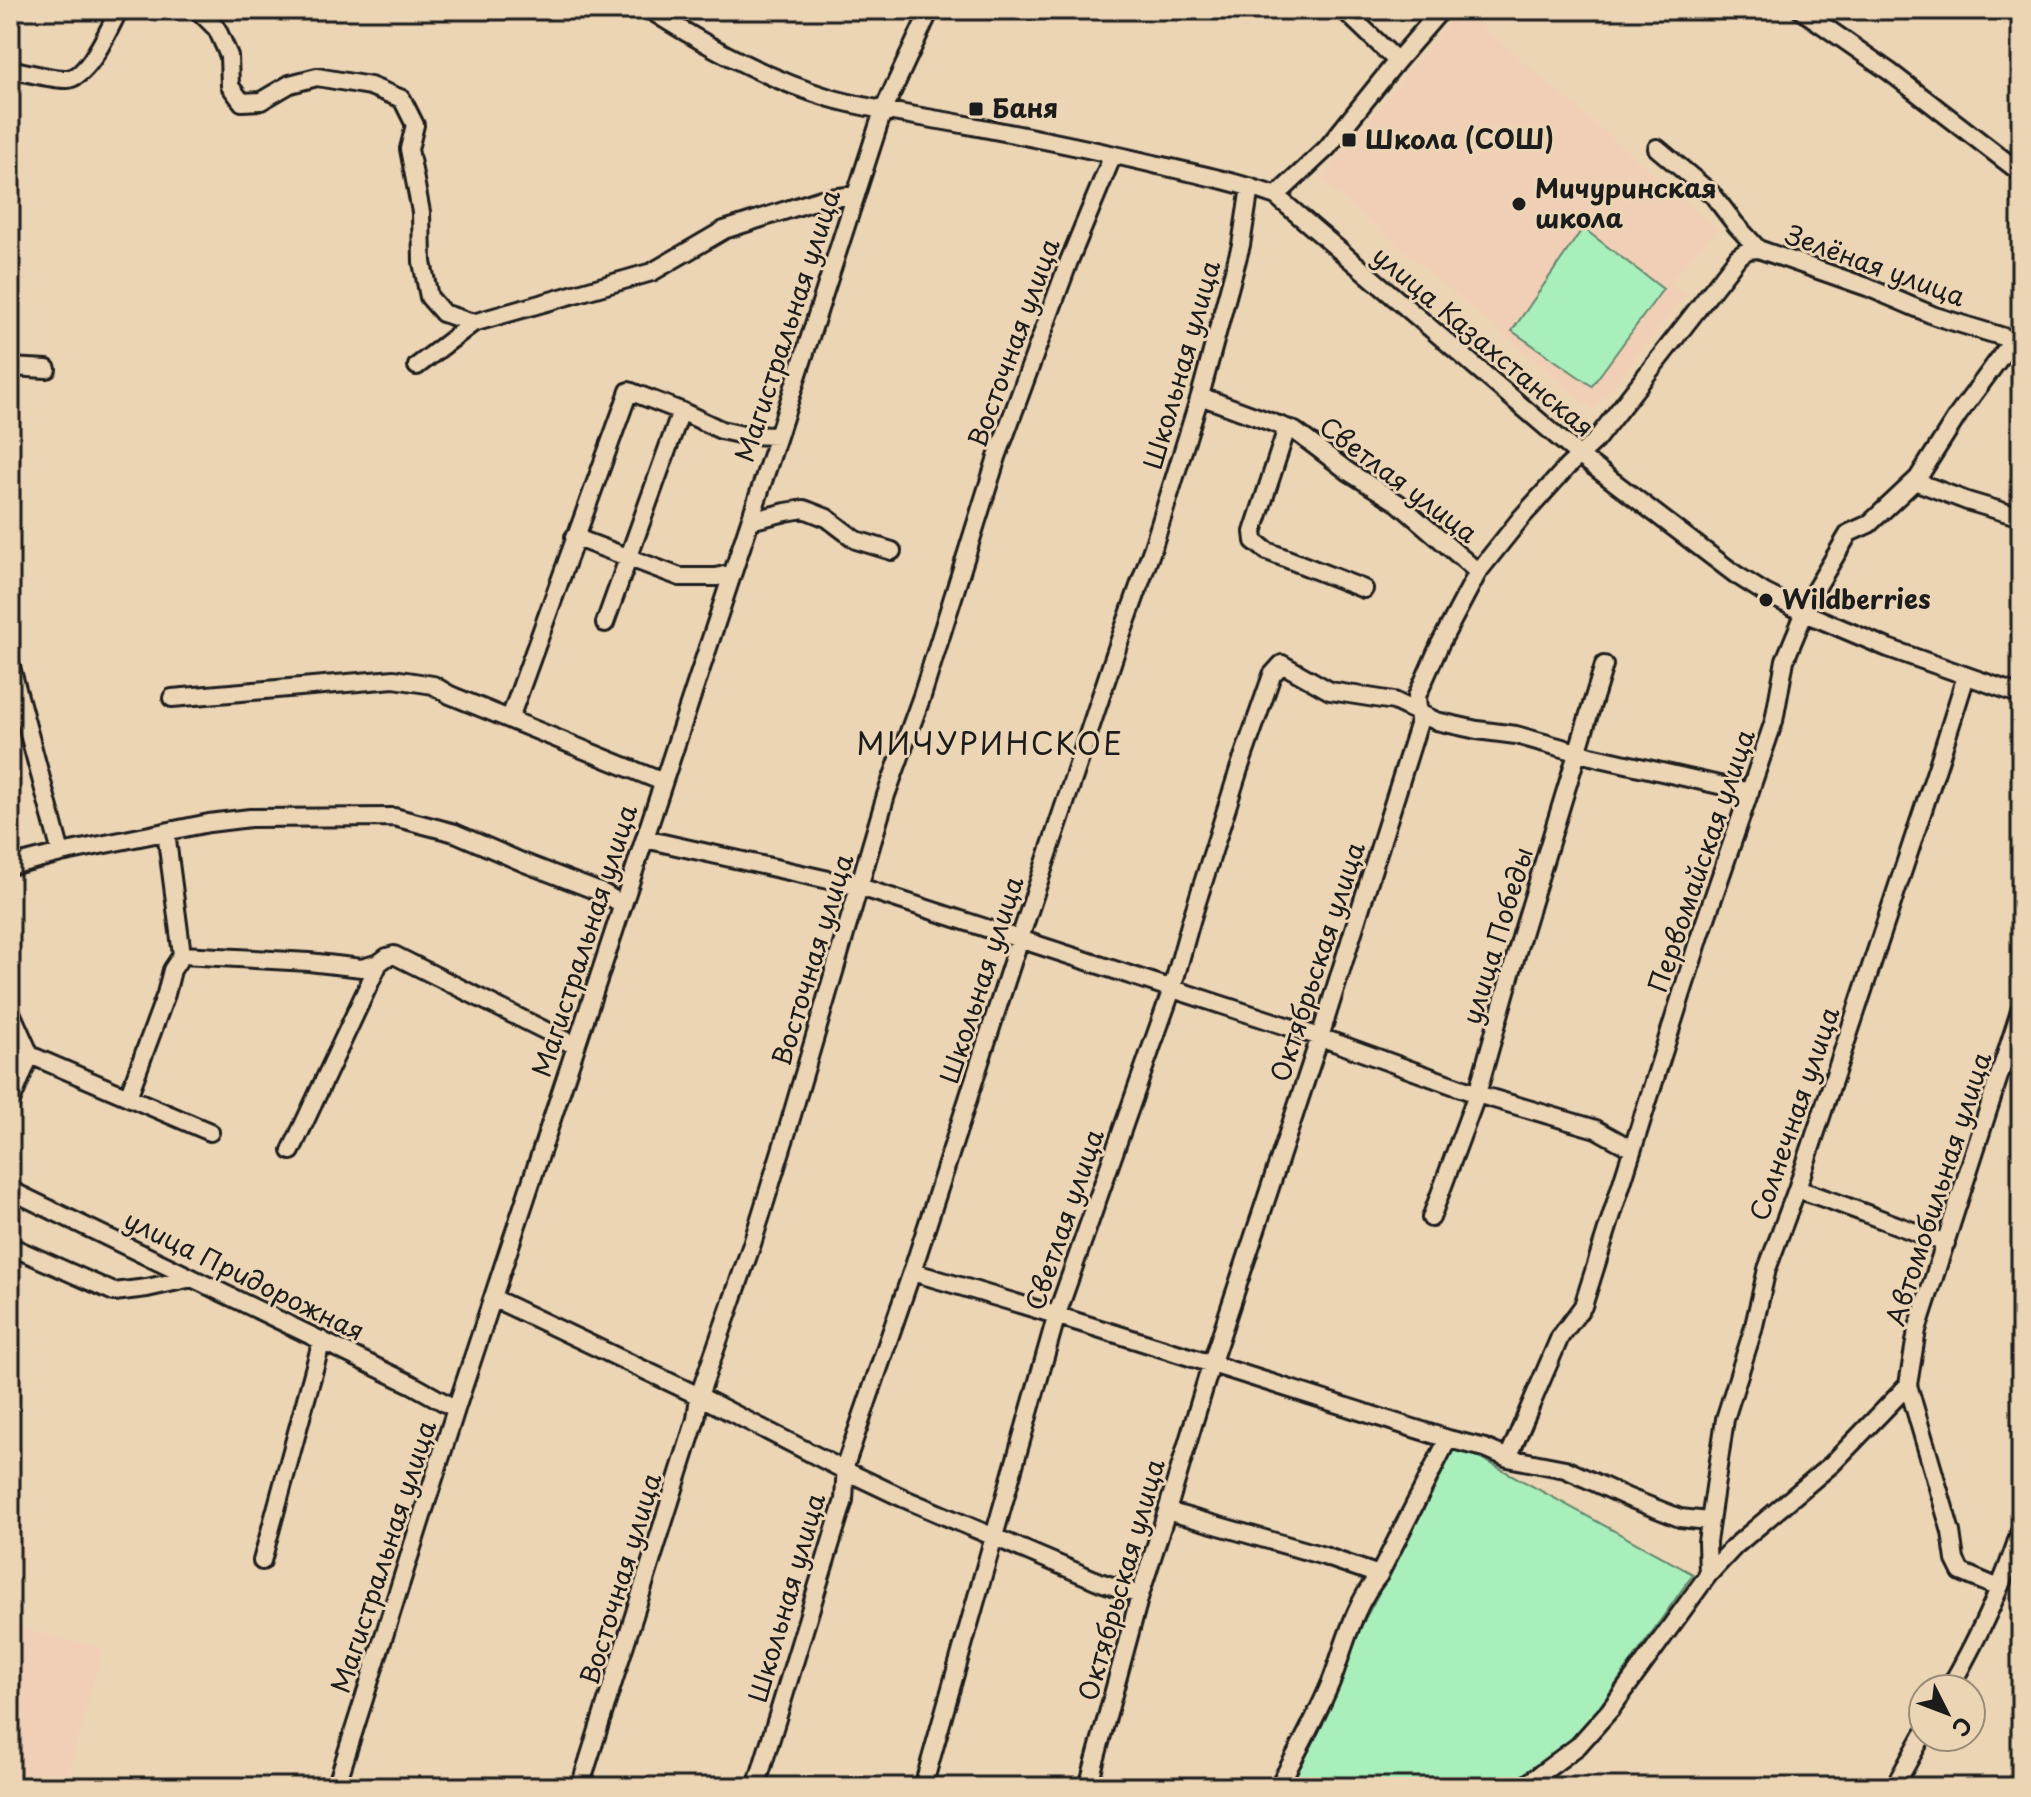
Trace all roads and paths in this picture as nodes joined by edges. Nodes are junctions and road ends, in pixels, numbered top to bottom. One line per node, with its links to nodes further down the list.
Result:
1 (119, 10): 9 (street)
2 (198, 10): 18 (street)
3 (650, 10): 10 (street, улица Казахстанская)
4 (930, 10): 10 (street, Магистральная улица)
5 (1344, 10): 8 (street)
6 (1441, 10): 8 (street)
7 (1801, 10): 13 (street)
8 (1397, 61): 16 (street)
9 (10, 69)
10 (883, 111): 12 (street, улица Казахстанская); 15 (street, Магистральная улица)
11 (1657, 148): 17 (street, Зелёная улица)
12 (1113, 155): 14 (street, улица Казахстанская); 53 (street, Восточная улица)
13 (2021, 173)
14 (1250, 187): 16 (street, улица Казахстанская); 23 (street, Школьная улица)
15 (856, 195): 18 (street); 26 (street, Магистральная улица)
16 (1276, 196): 27 (street, улица Казахстанская)
17 (1758, 249): 19 (street, Зелёная улица); 27 (street, Октябрьская улица)
18 (473, 323): 20 (street)
19 (2018, 337): 28 (street, Первомайская улица)
20 (417, 366)
21 (10, 367): 22 (street)
22 (47, 369)
23 (1200, 396): 25 (street, Светлая улица); 55 (street, Школьная улица)
24 (681, 411): 26 (street); 31 (street); 33 (street)
25 (1287, 428): 34 (street, Светлая улица); 36 (street, Светлая улица)
26 (778, 436): 30 (street, Магистральная улица)
27 (1580, 456): 34 (street, Октябрьская улица); 37 (street, улица Казахстанская)
28 (1913, 483): 29 (street); 37 (street, Первомайская улица)
29 (2021, 517)
30 (750, 521): 32 (street); 35 (street, Магистральная улица)
31 (574, 537): 33 (street); 45 (street)
32 (892, 551)
33 (628, 558): 35 (street); 38 (street)
34 (1478, 572): 44 (street, Октябрьская улица)
35 (732, 573): 47 (street, Магистральная улица)
36 (1364, 589)
37 (1805, 613): 41 (street, улица Казахстанская); 48 (street, Первомайская улица)
38 (605, 623)
39 (10, 663): 51 (street)
40 (1604, 665): 46 (street, улица Победы)
41 (1966, 676): 42 (street, улица Казахстанская); 71 (street, Солнечная улица)
42 (2021, 695)
43 (172, 698): 45 (street)
44 (1419, 713): 46 (street); 58 (street, Светлая улица); 61 (street, Октябрьская улица)
45 (510, 718): 47 (street)
46 (1579, 753): 48 (street); 65 (street, улица Победы)
47 (663, 782): 50 (street, Магистральная улица)
48 (1750, 792): 69 (street, Первомайская улица)
49 (166, 832): 51 (street); 54 (street); 56 (street)
50 (645, 839): 53 (street); 54 (street, Магистральная улица)
51 (61, 853): 52 (street)
52 (10, 866)
53 (860, 887): 55 (street); 83 (street, Восточная улица)
54 (623, 905): 62 (street, Магистральная улица)
55 (1020, 938): 58 (street); 76 (street, Школьная улица)
56 (182, 955): 57 (street); 66 (street)
57 (379, 963): 62 (street); 70 (street)
58 (1172, 989): 61 (street); 79 (street, Светлая улица)
59 (2021, 1008): 74 (street, Автомобильная улица)
60 (10, 1010): 64 (street)
61 (1320, 1037): 65 (street); 81 (street, Октябрьская улица)
62 (576, 1046): 78 (street, Магистральная улица)
63 (10, 1047): 64 (street)
64 (30, 1055): 66 (street); 67 (street)
65 (1477, 1094): 69 (street); 73 (street, улица Победы)
66 (128, 1097): 68 (street)
67 (10, 1104)
68 (210, 1132)
69 (1632, 1149): 86 (street, Первомайская улица)
70 (291, 1151)
71 (1797, 1189): 74 (street); 89 (street, Солнечная улица)
72 (10, 1190): 77 (street, улица Придорожная)
73 (1431, 1218)
74 (1946, 1243): 82 (street, Автомобильная улица)
75 (10, 1246): 77 (street)
76 (912, 1272): 79 (street); 87 (street, Школьная улица)
77 (192, 1278): 80 (street, улица Придорожная)
78 (493, 1298): 83 (street); 84 (street, Магистральная улица)
79 (1057, 1314): 81 (street); 91 (street, Светлая улица)
80 (322, 1340): 84 (street, улица Придорожная); 92 (street)
81 (1211, 1365): 85 (street); 88 (street, Октябрьская улица)
82 (1908, 1385): 94 (street); 95 (street)
83 (699, 1396): 87 (street); 100 (street, Восточная улица)
84 (456, 1409): 99 (street, Магистральная улица)
85 (1448, 1439): 86 (street); 93 (street)
86 (1508, 1458): 89 (street)
87 (846, 1471): 91 (street); 101 (street, Школьная улица)
88 (1167, 1511): 93 (street); 96 (street, Октябрьская улица)
89 (1709, 1521): 94 (street, Солнечная улица)
90 (2021, 1528): 95 (street)
91 (994, 1538): 96 (street); 102 (street, Светлая улица)
92 (262, 1561)
93 (1379, 1575): 104 (street)
94 (1708, 1575): 105 (street)
95 (1999, 1588): 97 (street)
96 (1140, 1595): 103 (street, Октябрьская улица)
97 (1958, 1673)
98 (1913, 1753): 106 (street)
99 (336, 1787)
100 (580, 1787)
101 (756, 1787)
102 (923, 1787)
103 (1088, 1787)
104 (1278, 1787)
105 (1523, 1787)
106 (1894, 1787)

